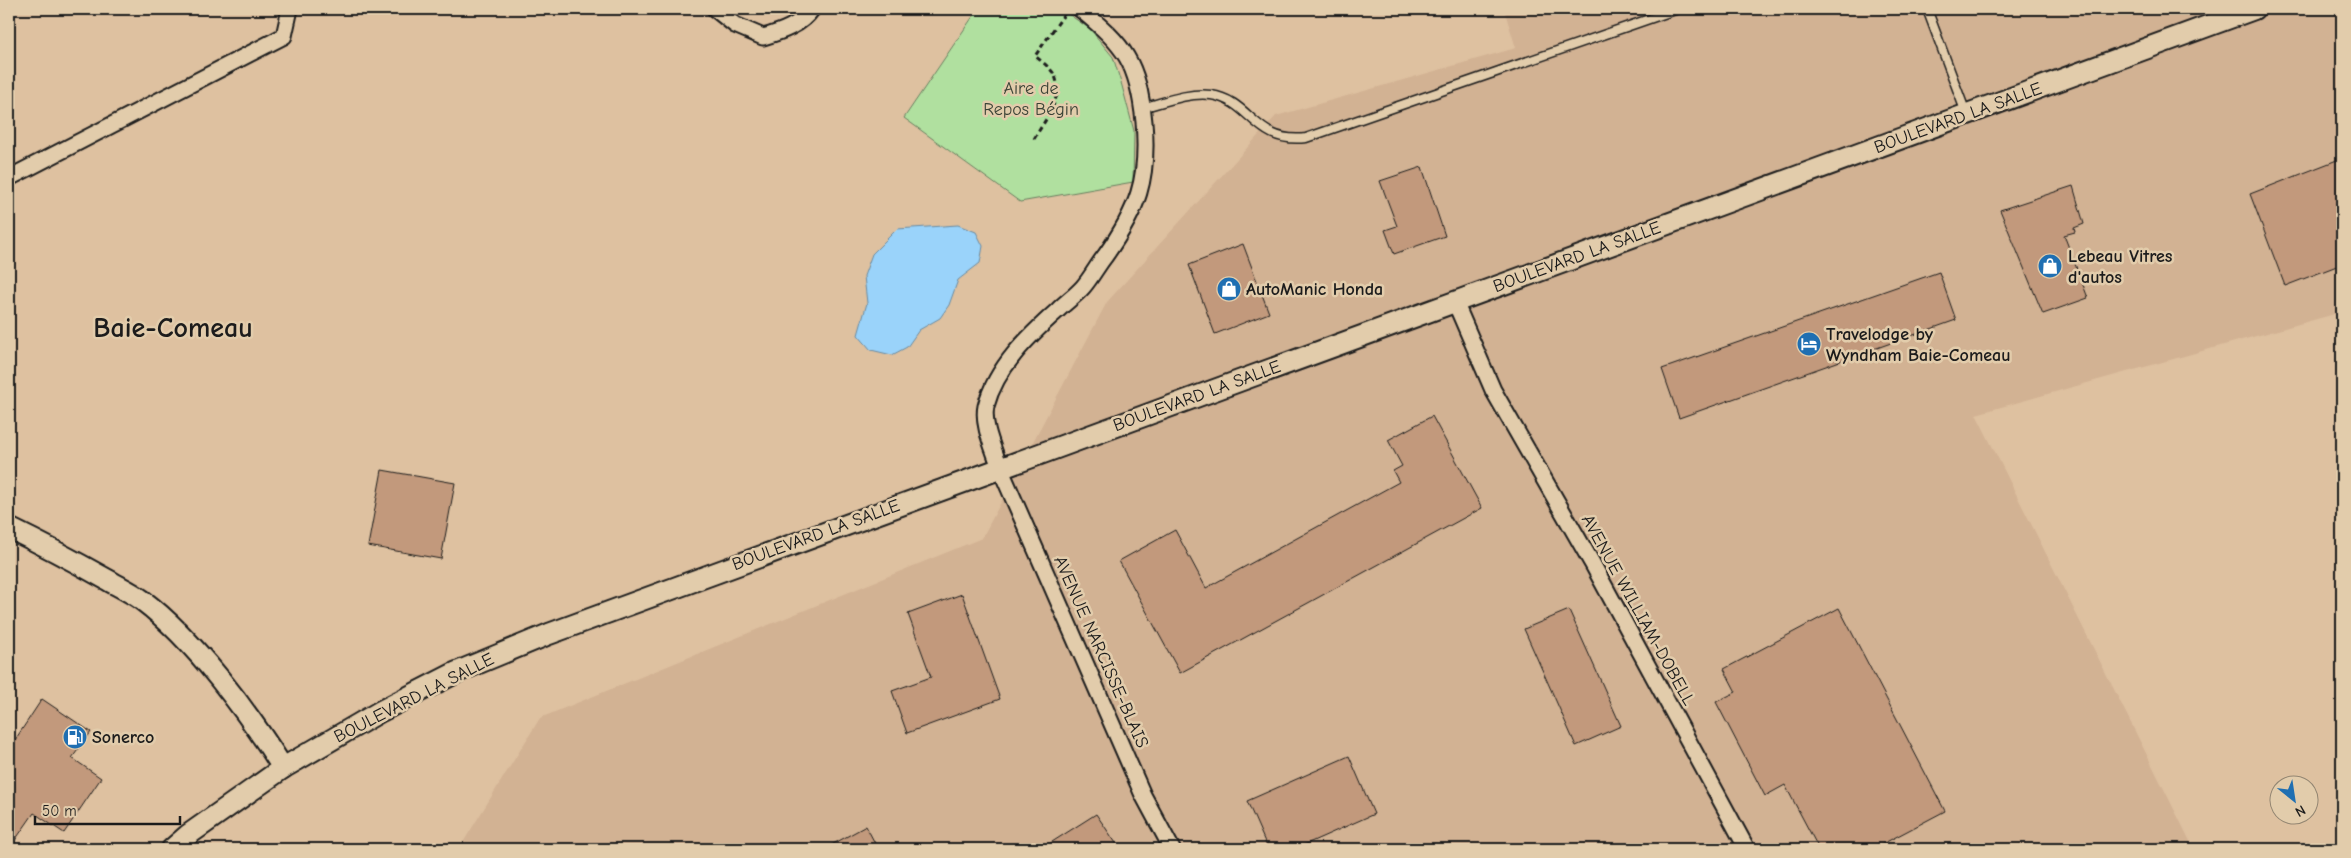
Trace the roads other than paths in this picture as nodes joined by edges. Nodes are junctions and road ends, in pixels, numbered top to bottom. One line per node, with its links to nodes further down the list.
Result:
1 (290, 9): 10 (street)
2 (715, 9): 3 (street)
3 (812, 9)
4 (1080, 9): 8 (street, AVENUE NARCISSE-BLAIS)
5 (1678, 9): 8 (lane)
6 (1927, 9): 9 (lane)
7 (2254, 9): 9 (street, BOULEVARD LA SALLE)
8 (1142, 108): 12 (street, AVENUE NARCISSE-BLAIS)
9 (1966, 114): 11 (street, BOULEVARD LA SALLE)
10 (9, 178)
11 (1455, 302): 12 (street, BOULEVARD LA SALLE); 17 (street, AVENUE WILLIAM-DOBELL)
12 (1000, 468): 14 (street, BOULEVARD LA SALLE); 16 (street, AVENUE NARCISSE-BLAIS)
13 (9, 528): 14 (street)
14 (283, 768): 15 (street, BOULEVARD LA SALLE)
15 (172, 849)
16 (1172, 849)
17 (1747, 849)

